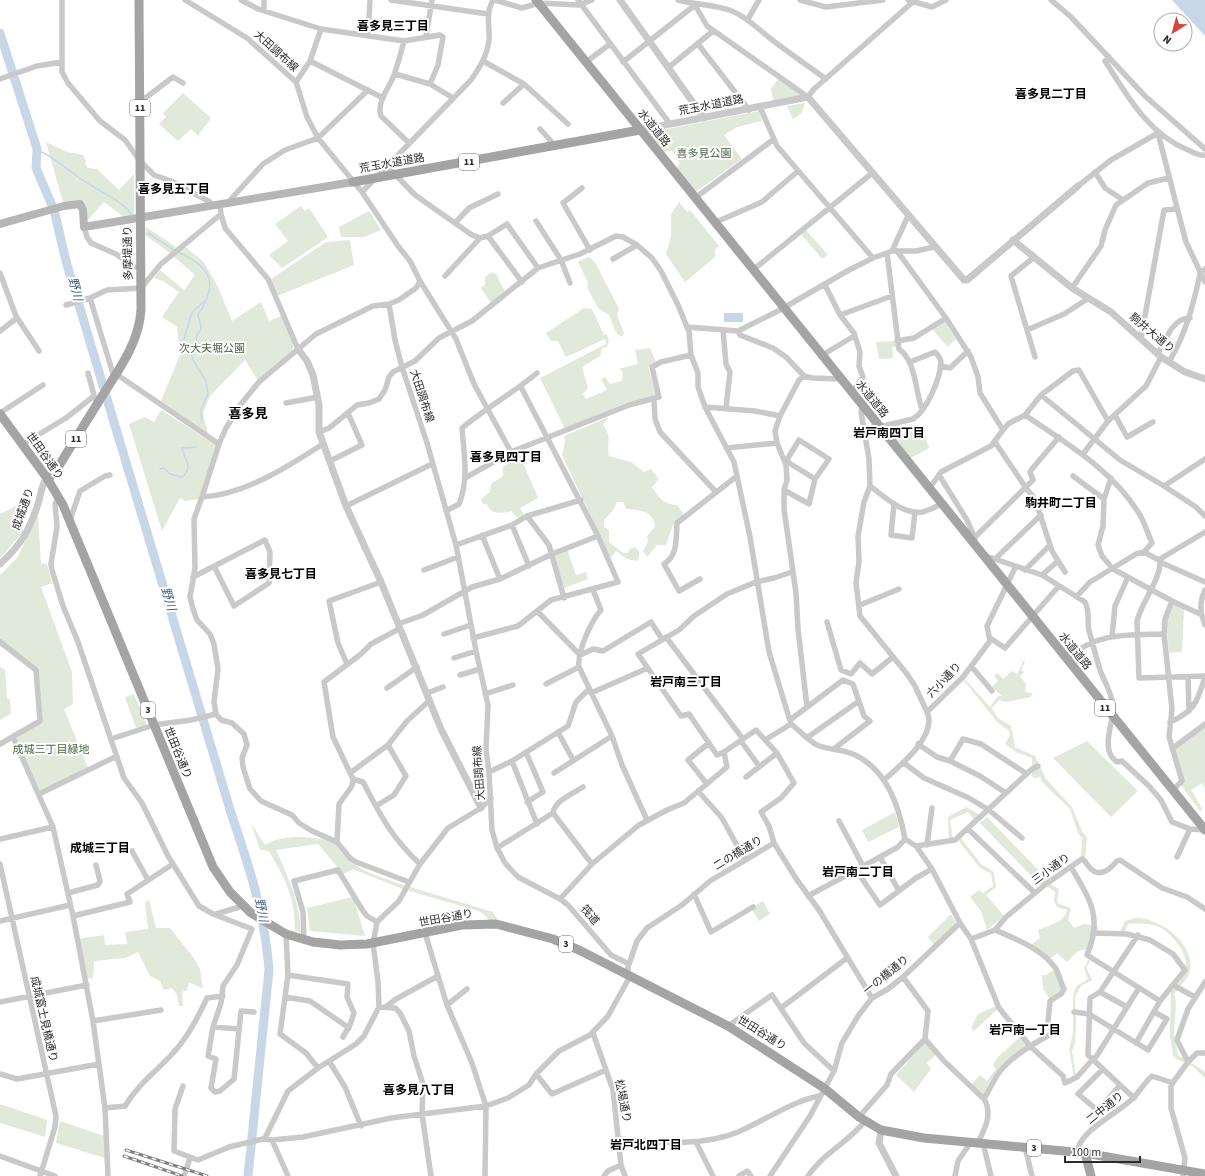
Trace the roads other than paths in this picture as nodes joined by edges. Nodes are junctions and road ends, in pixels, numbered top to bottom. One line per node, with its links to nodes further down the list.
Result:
1 (62, 0): 38 (street)
2 (139, 0): 53 (main road, 多摩堤通り / 11)
3 (185, 0): 45 (street, 大田調布線)
4 (241, 0): 24 (street)
5 (264, 0): 24 (street)
6 (370, 0): 29 (street)
7 (391, 0): 22 (street)
8 (494, 0): 19 (street); 25 (street)
9 (592, 0): 20 (street)
10 (620, 0): 32 (street)
11 (678, 0): 23 (street)
12 (759, 0): 26 (street)
13 (800, 0): 14 (street)
14 (883, 0)
15 (908, 0): 18 (street)
16 (946, 0): 21 (street)
17 (1051, 0): 35 (street)
18 (914, 1): 21 (street); 44 (street)
19 (538, 2): 20 (street); 39 (main road, 水道道路 / 11)
20 (580, 2): 33 (street)
21 (923, 2)
22 (432, 3): 25 (street); 30 (street)
23 (695, 5): 26 (street); 28 (street); 32 (street)
24 (264, 10): 27 (street)
25 (488, 14): 37 (street)
26 (748, 20): 44 (street)
27 (321, 29): 29 (street); 36 (street)
28 (713, 31): 34 (street); 52 (street)
29 (368, 36): 31 (street)
30 (426, 36): 31 (street); 47 (street)
31 (404, 41): 42 (street)
32 (650, 42): 40 (street); 41 (street)
33 (610, 44): 39 (street); 40 (street)
34 (698, 44): 41 (street); 56 (street)
35 (1109, 57): 62 (street); 67 (street)
36 (310, 61): 45 (street); 49 (street)
37 (483, 61): 48 (street); 51 (street)
38 (62, 62): 43 (street); 69 (street)
39 (586, 62): 61 (main road, 水道道路 / 11)
40 (623, 62): 59 (street)
41 (669, 67): 57 (street)
42 (394, 74): 47 (street); 50 (street)
43 (0, 79)
44 (826, 79): 52 (street)
45 (296, 82): 63 (street, 大田調布線)
46 (183, 83): 53 (street)
47 (430, 84): 51 (street)
48 (524, 84): 54 (street); 58 (street)
49 (368, 90): 50 (street); 63 (street)
50 (383, 98): 65 (street)
51 (453, 98): 65 (street)
52 (808, 98): 55 (street, 荒玉水道道路 / 11); 73 (street)
53 (140, 99): 69 (main road, 多摩堤通り / 11)
54 (503, 103)
55 (760, 107): 56 (street, 荒玉水道道路 / 11); 64 (street)
56 (750, 110): 57 (street, 荒玉水道道路 / 11)
57 (704, 118): 59 (street, 荒玉水道道路 / 11)
58 (568, 124)
59 (670, 124): 61 (street, 荒玉水道道路 / 11)
60 (540, 129): 66 (street)
61 (640, 130): 66 (main road, 荒玉水道道路 / 11); 82 (main road, 水道道路 / 11)
62 (1158, 134): 68 (street); 72 (street); 76 (street)
63 (318, 138): 77 (street, 大田調布線); 84 (street)
64 (774, 139): 71 (street); 82 (street)
65 (409, 144): 70 (street)
66 (546, 148): 74 (main road, 荒玉水道道路 / 11)
67 (1205, 150)
68 (1205, 155)
69 (143, 164): 85 (street); 90 (main road, 多摩堤通り / 11)
70 (388, 166): 74 (street); 75 (street)
71 (798, 171): 86 (street); 93 (street)
72 (1096, 172): 78 (street); 83 (street)
73 (871, 174): 86 (street); 89 (street)
74 (395, 175): 75 (main road, 荒玉水道道路 / 11); 92 (street)
75 (376, 178): 77 (main road, 荒玉水道道路 / 11); 80 (street)
76 (1169, 178): 83 (street); 87 (street)
77 (353, 182): 80 (street, 大田調布線); 84 (main road, 荒玉水道道路)
78 (1078, 186): 98 (street)
79 (582, 188): 101 (street)
80 (362, 192): 114 (street, 大田調布線)
81 (498, 194): 92 (street)
82 (695, 198): 93 (main road, 水道道路 / 11)
83 (1123, 200): 120 (street)
84 (232, 202): 85 (main road, 荒玉水道道路)
85 (216, 205): 88 (street); 90 (main road, 荒玉水道道路)
86 (831, 207): 103 (street); 110 (street)
87 (1178, 209): 112 (street); 138 (street)
88 (221, 214): 119 (street); 140 (street)
89 (908, 216): 100 (street); 102 (street)
90 (140, 217): 95 (main road, 荒玉水道道路); 107 (main road, 多摩堤通り / 11)
91 (536, 221): 106 (street)
92 (455, 223): 97 (street)
93 (714, 223): 110 (main road, 水道道路 / 11)
94 (0, 224): 95 (main road)
95 (84, 227): 107 (street)
96 (488, 236): 97 (street); 108 (street); 115 (street)
97 (480, 238): 113 (street)
98 (1013, 240): 100 (street); 104 (street, 駒井大通り)
99 (637, 245): 101 (street); 105 (street); 131 (street)
100 (934, 247): 102 (street)
101 (590, 250): 106 (street)
102 (892, 252): 103 (street); 121 (street); 129 (street)
103 (873, 258): 118 (street)
104 (1033, 258): 120 (street, 駒井大通り); 133 (street)
105 (612, 259)
106 (561, 260): 108 (street); 117 (street)
107 (140, 268): 119 (main road, 多摩堤通り / 11)
108 (538, 268): 115 (street)
109 (1205, 269): 112 (street)
110 (753, 270): 126 (main road, 水道道路 / 11)
111 (0, 273): 128 (street)
112 (1200, 274): 116 (street); 130 (street)
113 (445, 276)
114 (420, 281): 124 (street); 136 (street, 大田調布線)
115 (522, 282): 136 (street)
116 (1205, 282)
117 (570, 283)
118 (825, 285): 126 (street); 127 (street)
119 (141, 288): 123 (street); 154 (main road, 多摩堤通り / 11)
120 (1072, 288): 122 (street, 駒井大通り)
121 (892, 296): 127 (street); 139 (street)
122 (1089, 298): 133 (street); 138 (street, 駒井大通り)
123 (89, 299): 125 (street); 154 (street)
124 (389, 304): 140 (street); 150 (street, 大田調布線)
125 (67, 305)
126 (783, 308): 135 (street); 145 (main road, 水道道路 / 11)
127 (840, 315): 137 (street)
128 (17, 318): 134 (street); 141 (street)
129 (946, 318): 139 (street); 142 (street)
130 (1190, 318): 144 (street); 148 (street)
131 (687, 327): 132 (street); 143 (street)
132 (723, 330): 135 (street); 168 (street)
133 (1027, 330): 146 (street)
134 (0, 331)
135 (738, 331): 153 (street)
136 (452, 332): 150 (street); 166 (street, 大田調布線)
137 (854, 336): 145 (street); 159 (street)
138 (1140, 338): 144 (street, 駒井大通り)
139 (898, 340): 147 (street)
140 (298, 349): 161 (street); 187 (street)
141 (39, 351)
142 (968, 351): 149 (street); 179 (street)
143 (691, 355): 162 (street); 167 (street)
144 (1160, 355): 148 (street, 駒井大通り); 173 (street)
145 (822, 356): 155 (main road, 水道道路 / 11)
146 (1035, 357)
147 (910, 362): 149 (street); 169 (street)
148 (1169, 362): 156 (street, 駒井大通り)
149 (940, 366): 169 (street)
150 (402, 367): 171 (street); 195 (street, 大田調布線)
151 (88, 373): 163 (street)
152 (537, 374): 158 (street)
153 (804, 376): 155 (street); 174 (street)
154 (114, 377): 163 (main road, 多摩堤通り / 11); 187 (street)
155 (840, 379): 159 (main road, 水道道路 / 11)
156 (1205, 379)
157 (43, 385): 170 (street)
158 (521, 387): 166 (street); 182 (street)
159 (851, 393): 165 (main road, 水道道路 / 11)
160 (1041, 396): 172 (street); 175 (street); 183 (street)
161 (318, 397): 164 (street); 180 (street)
162 (654, 399): 182 (street); 209 (street)
163 (96, 401): 186 (street); 200 (main road, 多摩堤通り / 11)
164 (286, 404)
165 (862, 406): 177 (main road, 水道道路 / 11); 178 (street)
166 (487, 407): 190 (street, 大田調布線); 201 (street)
167 (705, 407): 168 (street); 189 (street)
168 (726, 408): 174 (street)
169 (922, 409): 177 (street)
170 (0, 413): 186 (main road, 世田谷通り / 3)
171 (348, 413): 180 (street); 193 (street)
172 (1025, 415): 179 (street); 181 (street)
173 (1115, 415): 175 (street); 176 (street)
174 (780, 416): 185 (street)
175 (1108, 421): 183 (street)
176 (1153, 422)
177 (879, 426): 178 (street); 207 (main road, 水道道路 / 11)
178 (864, 429): 204 (street)
179 (1003, 430): 184 (street)
180 (319, 432): 188 (street)
181 (1059, 437): 191 (street); 206 (street)
182 (548, 439): 190 (street); 213 (street)
183 (1095, 439): 191 (street); 205 (street)
184 (995, 442): 197 (street); 206 (street)
185 (777, 443): 189 (street); 194 (street)
186 (23, 444): 200 (main road, 世田谷通り / 3)
187 (219, 444): 211 (street)
188 (323, 444): 193 (street); 211 (street)
189 (726, 448): 198 (street)
190 (511, 452): 201 (street)
191 (1083, 454): 202 (street)
192 (1205, 459): 205 (street)
193 (330, 461): 216 (street)
194 (785, 462): 203 (street); 203 (street); 208 (street)
195 (432, 464): 216 (street); 217 (street, 大田調布線)
196 (110, 475): 222 (street)
197 (939, 475): 207 (street); 227 (street)
198 (737, 476): 209 (street); 252 (street)
199 (1074, 476): 212 (street)
200 (47, 478): 210 (main road, 世田谷通り / 3); 237 (street, 成城通り)
201 (465, 478): 217 (street)
202 (1111, 478): 212 (street); 230 (street)
203 (815, 479): 208 (street)
204 (870, 486): 214 (street); 264 (street)
205 (1164, 486): 221 (street)
206 (1026, 488): 219 (street); 227 (street)
207 (929, 489): 215 (main road, 水道道路 / 11)
208 (784, 490): 244 (street)
209 (716, 492): 250 (street)
210 (59, 497): 222 (main road, 世田谷通り / 3); 319 (street)
211 (202, 497): 247 (street)
212 (1104, 499): 241 (street)
213 (581, 500): 220 (street); 226 (street)
214 (894, 504): 218 (street); 218 (street)
215 (941, 504): 218 (street); 227 (main road, 水道道路 / 11)
216 (346, 506): 251 (street)
217 (446, 511): 228 (street, 大田調布線)
218 (915, 512)
219 (1041, 515): 229 (street); 234 (street)
220 (527, 516): 223 (street); 231 (street)
221 (1205, 516)
222 (70, 520): 314 (main road, 世田谷通り / 3)
223 (512, 526): 225 (street); 239 (street)
224 (1205, 532): 235 (street)
225 (482, 535): 228 (street); 249 (street)
226 (598, 536): 231 (street); 257 (street)
227 (973, 540): 232 (main road, 水道道路 / 11)
228 (456, 545): 233 (street, 大田調布線)
229 (1050, 545): 236 (street); 243 (street)
230 (1144, 552): 235 (street); 241 (street)
231 (552, 554): 239 (street); 262 (street)
232 (982, 555): 234 (street); 254 (main road, 水道道路 / 11)
233 (458, 557): 242 (street); 260 (street, 大田調布線)
234 (995, 559): 240 (street)
235 (1160, 560): 253 (street); 258 (street)
236 (1058, 561): 245 (street); 246 (street)
237 (0, 564)
238 (214, 566): 238 (street); 247 (street)
239 (529, 566): 249 (street)
240 (1016, 566): 243 (street); 254 (street)
241 (1113, 568): 248 (street); 261 (street)
242 (424, 570)
243 (1025, 570): 246 (street)
244 (792, 572): 252 (street); 306 (street)
245 (1065, 572)
246 (1042, 575): 255 (street)
247 (193, 577): 309 (street)
248 (1128, 577): 258 (street); 275 (street)
249 (500, 579): 260 (street)
250 (700, 579)
251 (381, 582): 271 (street); 286 (street)
252 (756, 582): 277 (street); 311 (street)
253 (1205, 582)
254 (1006, 585): 267 (main road, 水道道路 / 11); 278 (street)
255 (1058, 587): 261 (street); 267 (street)
256 (899, 589): 264 (street)
257 (593, 590): 262 (street); 282 (street)
258 (1152, 590): 263 (street); 274 (street)
259 (1205, 590): 266 (street)
260 (465, 592): 269 (street, 大田調布線); 271 (street)
261 (1077, 596): 279 (street)
262 (564, 598): 265 (street)
263 (1172, 601): 266 (street); 273 (street)
264 (860, 605): 283 (street)
265 (538, 612): 276 (street); 282 (street)
266 (1200, 614): 270 (street)
267 (1031, 616): 278 (street); 285 (main road, 水道道路 / 11)
268 (827, 622): 283 (street)
269 (471, 625): 272 (street); 276 (street, 大田調布線)
270 (1205, 625)
271 (398, 626): 286 (street); 288 (street)
272 (444, 634)
273 (1164, 634): 274 (street); 293 (street)
274 (1138, 635): 275 (street); 293 (street)
275 (1112, 636): 279 (street)
276 (473, 638): 281 (street, 大田調布線)
277 (664, 638): 282 (street); 290 (street); 320 (street)
278 (990, 638): 287 (street, 六小通り)
279 (1092, 641): 285 (street); 310 (street)
280 (0, 642): 317 (street)
281 (476, 651): 284 (street); 291 (street, 大田調布線)
282 (580, 654): 289 (street)
283 (893, 657): 308 (street)
284 (454, 658)
285 (1066, 659): 310 (main road, 水道道路 / 11)
286 (347, 664): 340 (street)
287 (971, 666): 301 (street); 308 (street, 六小通り)
288 (417, 667): 299 (street); 302 (street)
289 (579, 667): 296 (street); 300 (street)
290 (648, 668): 300 (street); 322 (street)
291 (480, 669): 292 (street); 303 (street, 大田調布線)
292 (460, 675)
293 (1168, 677): 294 (street); 312 (street)
294 (1188, 677): 295 (street); 307 (street)
295 (1205, 677): 307 (street)
296 (546, 684)
297 (513, 685): 303 (street)
298 (443, 687): 302 (street)
299 (387, 688)
300 (590, 691): 315 (street); 316 (street)
301 (992, 691)
302 (427, 693): 304 (street)
303 (485, 694): 338 (street, 大田調布線)
304 (430, 700): 325 (street); 354 (street)
305 (859, 701): 306 (street); 318 (street); 326 (street)
306 (807, 707): 311 (street)
307 (1189, 711): 312 (street)
308 (927, 712): 324 (street, 六小通り)
309 (214, 714): 314 (street); 368 (street)
310 (1112, 717): 348 (main road, 水道道路 / 11); 363 (street)
311 (790, 722): 318 (street); 321 (street)
312 (1170, 722): 327 (street)
313 (1205, 724): 327 (street)
314 (154, 725): 319 (street); 396 (main road, 世田谷通り / 3)
315 (558, 732): 328 (street); 332 (street)
316 (612, 736): 332 (street); 358 (street)
317 (13, 737): 323 (street); 350 (street)
318 (808, 737): 326 (street)
319 (111, 739): 331 (street)
320 (742, 740): 321 (street); 329 (street); 336 (street)
321 (765, 740): 330 (street, 二の橋通り)
322 (709, 742): 329 (street); 345 (street)
323 (0, 744)
324 (918, 744): 334 (street); 335 (street, 六小通り)
325 (388, 745): 340 (street); 353 (street)
326 (835, 748): 344 (street)
327 (1173, 748): 348 (street)
328 (526, 752): 333 (street); 352 (street)
329 (724, 752): 345 (street)
330 (777, 753): 336 (street); 369 (street, 二の橋通り)
331 (117, 756): 350 (street); 378 (street)
332 (573, 760): 339 (street)
333 (512, 761): 338 (street); 352 (street)
334 (950, 761): 341 (street); 349 (street)
335 (904, 763): 344 (street, 六小通り); 356 (street)
336 (759, 766): 342 (street)
337 (1038, 766): 341 (street)
338 (489, 772): 351 (street, 大田調布線)
339 (554, 772)
340 (350, 773): 343 (street)
341 (1027, 774): 349 (street)
342 (746, 777)
343 (353, 779): 353 (street); 368 (street)
344 (884, 780): 367 (street)
345 (707, 784): 347 (street)
346 (583, 787): 357 (street)
347 (698, 791): 358 (street); 376 (street)
348 (1172, 791): 364 (main road, 水道道路 / 11)
349 (1006, 793): 356 (street)
350 (39, 794): 361 (street)
351 (491, 798): 354 (street); 372 (street, 大田調布線)
352 (527, 802): 360 (street)
353 (376, 806): 379 (street)
354 (481, 808): 379 (street)
355 (932, 808): 370 (street)
356 (989, 810): 362 (street); 365 (street)
357 (553, 813): 360 (street); 380 (street)
358 (647, 820): 380 (street)
359 (839, 821): 382 (street)
360 (537, 824): 372 (street)
361 (53, 827): 366 (street); 390 (street)
362 (968, 829): 370 (street); 391 (street)
363 (1190, 829): 364 (street); 375 (street)
364 (1205, 830)
365 (1022, 838)
366 (0, 839)
367 (905, 839): 371 (street); 374 (street)
368 (336, 842): 387 (street)
369 (774, 843): 376 (street, 二の橋通り); 393 (street)
370 (928, 845): 371 (street)
371 (916, 846): 384 (street)
372 (497, 848): 388 (street, 大田調布線)
373 (132, 851): 386 (street)
374 (880, 857): 382 (street); 389 (street)
375 (1177, 857)
376 (745, 860): 392 (street, 二の橋通り)
377 (0, 864): 401 (street, 成城富士見橋通り)
378 (173, 864): 386 (street); 399 (street)
379 (420, 864): 387 (street)
380 (592, 864): 394 (street)
381 (96, 865): 390 (street)
382 (863, 866): 385 (street)
383 (1071, 867): 391 (street, 三小通り); 398 (street, 三小通り); 408 (street)
384 (932, 869): 389 (street); 404 (street)
385 (856, 870): 389 (street); 393 (street)
386 (148, 880): 400 (street)
387 (409, 882): 403 (street)
388 (531, 885): 394 (street, 筏道)
389 (899, 891)
390 (68, 893): 395 (street)
391 (1035, 893): 405 (street, 三小通り)
392 (694, 894): 397 (street); 414 (street, 二の橋通り)
393 (808, 896): 413 (street)
394 (560, 899): 414 (street, 筏道)
395 (70, 905): 400 (street); 401 (street)
396 (243, 906): 399 (street); 406 (main road, 世田谷通り / 3)
397 (753, 907)
398 (1205, 909)
399 (216, 914): 427 (street)
400 (73, 916): 421 (street)
401 (12, 918): 402 (street); 426 (street, 成城富士見橋通り)
402 (0, 921)
403 (377, 922): 411 (street); 412 (street)
404 (960, 923): 410 (street); 419 (street, 一の橋通り)
405 (995, 930): 410 (street, 三小通り); 453 (street)
406 (282, 932): 411 (main road, 世田谷通り / 3); 416 (street)
407 (425, 933): 412 (main road, 世田谷通り / 3); 417 (main road, 世田谷通り / 3); 418 (street)
408 (1094, 933): 409 (street); 415 (street)
409 (1138, 936): 415 (street); 422 (street)
410 (971, 939): 453 (street)
411 (304, 940): 412 (main road, 世田谷通り / 3)
412 (373, 943): 435 (street)
413 (847, 958): 430 (street); 436 (street)
414 (629, 964): 417 (street, 二の橋通り)
415 (1113, 971): 423 (street); 425 (street)
416 (288, 974): 428 (street); 446 (street)
417 (628, 974): 444 (main road, 世田谷通り / 3); 449 (street, 二の橋通り)
418 (438, 976): 433 (street); 434 (street)
419 (903, 977): 430 (street, 一の橋通り); 451 (street)
420 (1205, 982): 429 (street)
421 (87, 985): 426 (street); 443 (street)
422 (1173, 985): 429 (street); 431 (street)
423 (1139, 988): 431 (street); 437 (street)
424 (467, 989): 433 (street)
425 (1100, 992): 437 (street); 442 (street)
426 (29, 996): 432 (street); 463 (street, 成城富士見橋通り)
427 (222, 996): 445 (street); 473 (street)
428 (285, 997): 446 (street); 459 (street)
429 (1195, 997): 457 (street)
430 (872, 998): 462 (street, 一の橋通り)
431 (1160, 1001): 441 (street)
432 (0, 1002)
433 (448, 1005): 472 (street)
434 (387, 1006): 435 (street); 474 (street)
435 (379, 1007): 456 (street)
436 (781, 1008): 444 (street); 462 (street)
437 (1127, 1008): 448 (street)
438 (161, 1010): 443 (street)
439 (254, 1012): 447 (street)
440 (1074, 1012): 442 (street)
441 (1154, 1012): 452 (street); 452 (street)
442 (1089, 1014): 448 (street); 455 (street)
443 (93, 1021): 458 (street)
444 (728, 1026): 469 (main road, 世田谷通り / 3)
445 (213, 1027): 447 (street); 447 (street)
446 (349, 1028): 450 (street)
447 (239, 1029)
448 (1114, 1029): 452 (street); 455 (street)
449 (593, 1033): 461 (street, 松場通り); 465 (street, 二の橋通り)
450 (343, 1037)
451 (925, 1039): 471 (street); 475 (street)
452 (1136, 1043)
453 (1031, 1047): 455 (street); 471 (street)
454 (1205, 1053): 457 (street)
455 (1092, 1059): 460 (street)
456 (329, 1061): 459 (street); 476 (street)
457 (1188, 1062): 466 (street)
458 (99, 1064): 463 (street); 473 (street)
459 (318, 1068): 478 (street)
460 (1103, 1069): 467 (street); 467 (street)
461 (606, 1070): 465 (street); 479 (street, 松場通り)
462 (834, 1071): 469 (street, 一の橋通り)
463 (46, 1073): 464 (street); 489 (street, 成城富士見橋通り)
464 (0, 1074)
465 (536, 1074): 472 (street, 二の橋通り)
466 (1172, 1083): 470 (street, 二中通り); 488 (street)
467 (1120, 1085): 470 (street)
468 (183, 1086): 486 (street)
469 (821, 1092): 475 (main road, 世田谷通り / 3); 481 (street); 502 (street, 一の橋通り)
470 (1134, 1098): 484 (street, 二中通り)
471 (984, 1099): 482 (street)
472 (486, 1106): 474 (street, 二の橋通り); 496 (street)
473 (105, 1108): 492 (street)
474 (422, 1114): 476 (street, 二の橋通り); 495 (street)
475 (862, 1119): 477 (main road, 世田谷通り / 3); 503 (street)
476 (361, 1126): 480 (street, 二の橋通り)
477 (881, 1130): 482 (main road, 世田谷通り / 3); 504 (street)
478 (264, 1138): 480 (street); 486 (street)
479 (619, 1139): 481 (street); 487 (street, 松場通り)
480 (272, 1140): 494 (street)
481 (696, 1142): 499 (street)
482 (977, 1142): 483 (main road, 世田谷通り / 3); 505 (street); 506 (street)
483 (1025, 1147): 484 (main road, 世田谷通り / 3); 507 (street)
484 (1081, 1153): 488 (main road, 世田谷通り / 3); 508 (main road)
485 (0, 1156): 489 (street)
486 (190, 1158): 493 (street)
487 (622, 1166): 497 (street); 498 (street, 松場通り)
488 (1186, 1173): 490 (main road, 世田谷通り / 3)
489 (41, 1174): 491 (street)
490 (1205, 1174)
491 (55, 1176)
492 (108, 1176)
493 (184, 1176)
494 (288, 1176)
495 (432, 1176)
496 (485, 1176)
497 (604, 1176)
498 (625, 1176)
499 (713, 1176)
500 (739, 1176): 501 (street)
501 (751, 1176)
502 (770, 1176)
503 (808, 1176)
504 (896, 1176)
505 (955, 1176)
506 (991, 1176)
507 (1032, 1176)
508 (1091, 1176)

